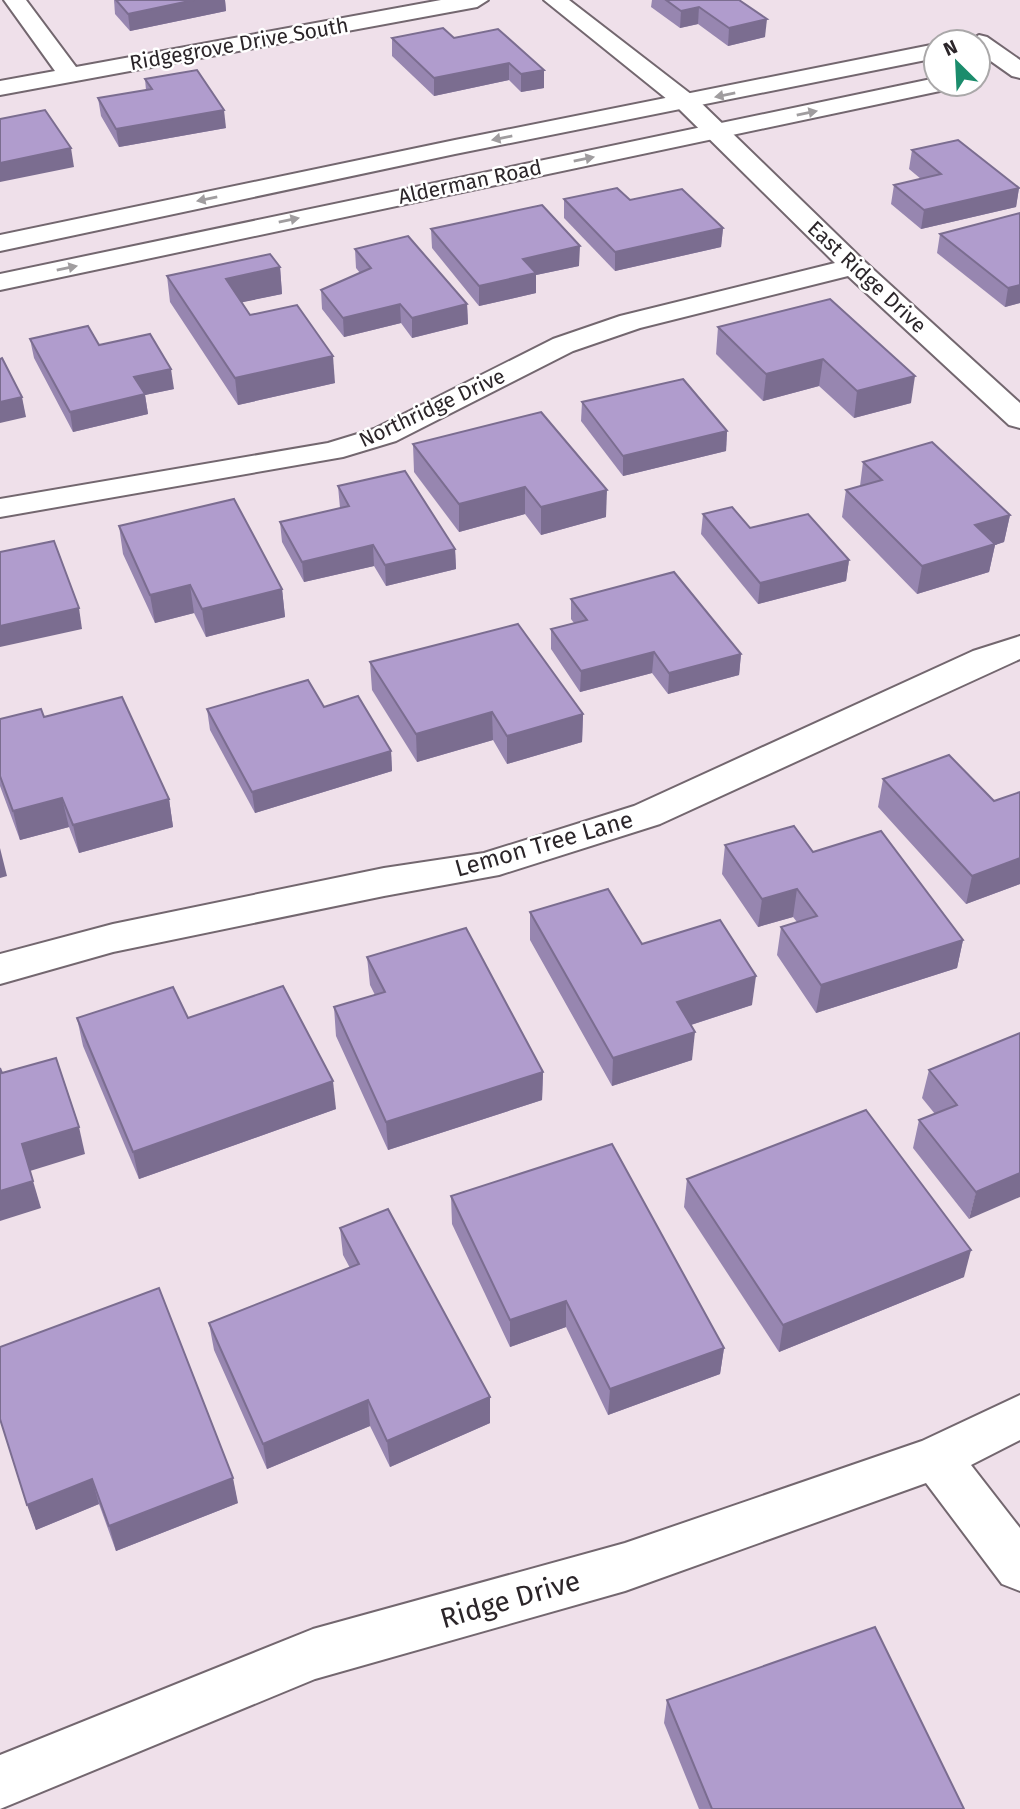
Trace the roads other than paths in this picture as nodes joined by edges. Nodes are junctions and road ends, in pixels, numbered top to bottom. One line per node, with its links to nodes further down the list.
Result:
1 (16, 0): 10 (street)
2 (477, 0): 10 (street, Ridgegrove Drive South)
3 (555, 0): 13 (street, East Ridge Drive)
4 (1006, 37): 5 (street)
5 (992, 40)
6 (992, 51): 8 (street)
7 (922, 54): 13 (street, Alderman Road, one-way to 13)
8 (1018, 68): 9 (street)
9 (992, 73)
10 (70, 75): 11 (street, Ridgegrove Drive South)
11 (0, 88)
12 (922, 88): 14 (street, Alderman Road, one-way to 12)
13 (687, 103): 14 (street, East Ridge Drive); 15 (street, Alderman Road, one-way to 15)
14 (716, 133): 16 (street, East Ridge Drive); 17 (street, Alderman Road, one-way to 14)
15 (0, 243)
16 (854, 267): 18 (street, East Ridge Drive); 19 (street, Northridge Drive)
17 (0, 282)
18 (1020, 419)
19 (0, 508)
20 (1020, 646): 21 (street, Lemon Tree Lane)
21 (0, 969)
22 (1020, 1416): 23 (street, Ridge Drive)
23 (936, 1458): 24 (street); 25 (street, Ridge Drive)
24 (1020, 1567)
25 (0, 1782)

